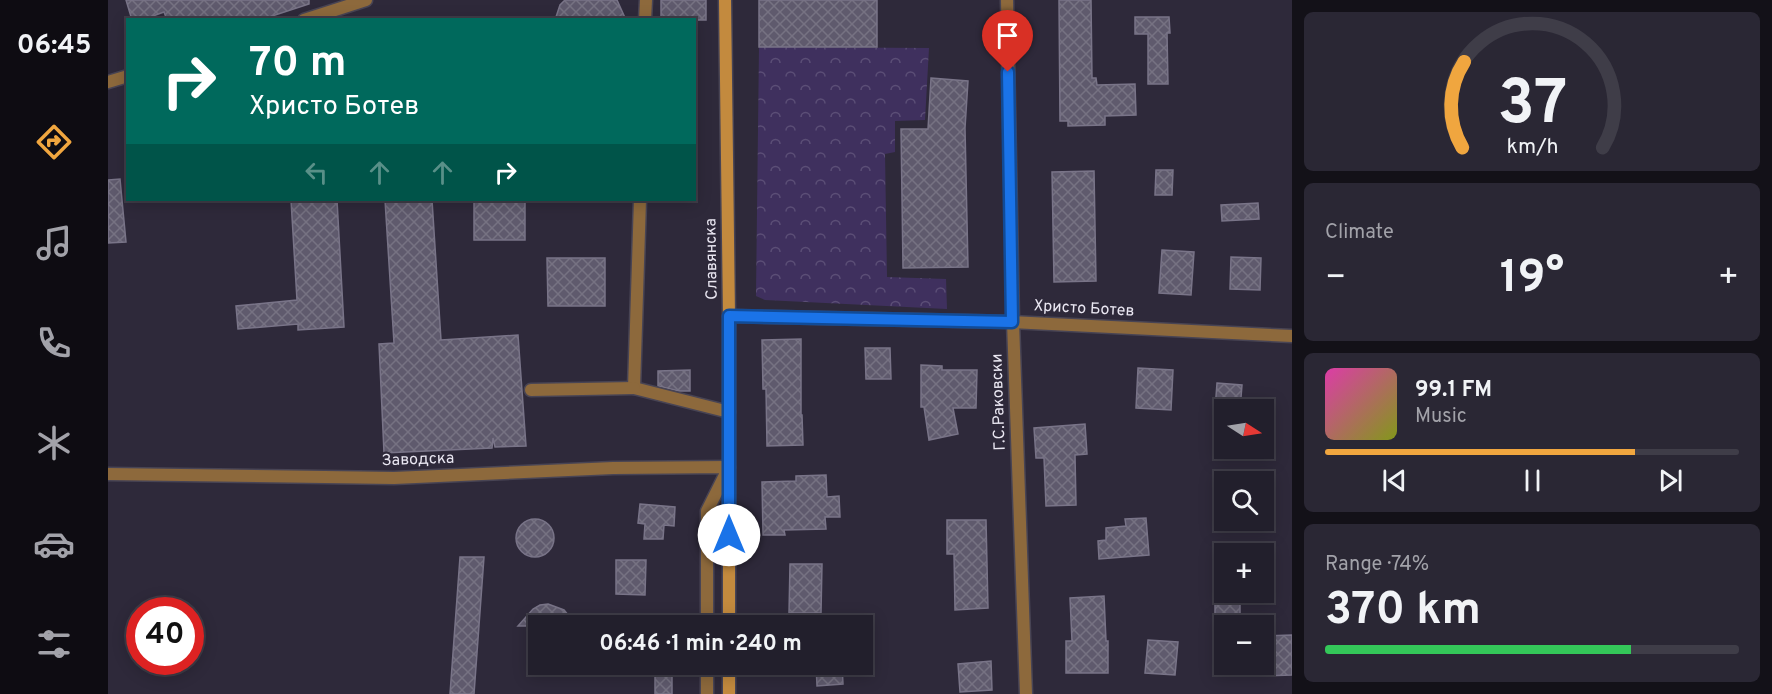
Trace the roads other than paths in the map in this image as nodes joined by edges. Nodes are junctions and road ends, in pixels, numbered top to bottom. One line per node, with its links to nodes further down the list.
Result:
1 (366, 0): 5 (street)
2 (646, 0): 6 (street)
3 (725, 0): 10 (street, Славянска)
4 (1007, 0): 11 (street, Г.С.Раковски)
5 (310, 18)
6 (645, 18)
7 (126, 77): 8 (street)
8 (108, 82)
9 (640, 201): 13 (street)
10 (729, 316): 11 (street, Христо Ботев); 15 (street, Славянска)
11 (1012, 322): 12 (street, Христо Ботев); 24 (street, Г.С.Раковски)
12 (1292, 336)
13 (634, 388): 14 (street); 15 (street)
14 (531, 390)
15 (729, 412): 16 (street, Славянска)
16 (729, 467): 17 (street, Заводска); 18 (street); 19 (street, Славянска)
17 (108, 474)
18 (707, 615)
19 (729, 615)
20 (707, 675): 22 (street)
21 (729, 675): 23 (street)
22 (707, 694)
23 (729, 694)
24 (1026, 694)

